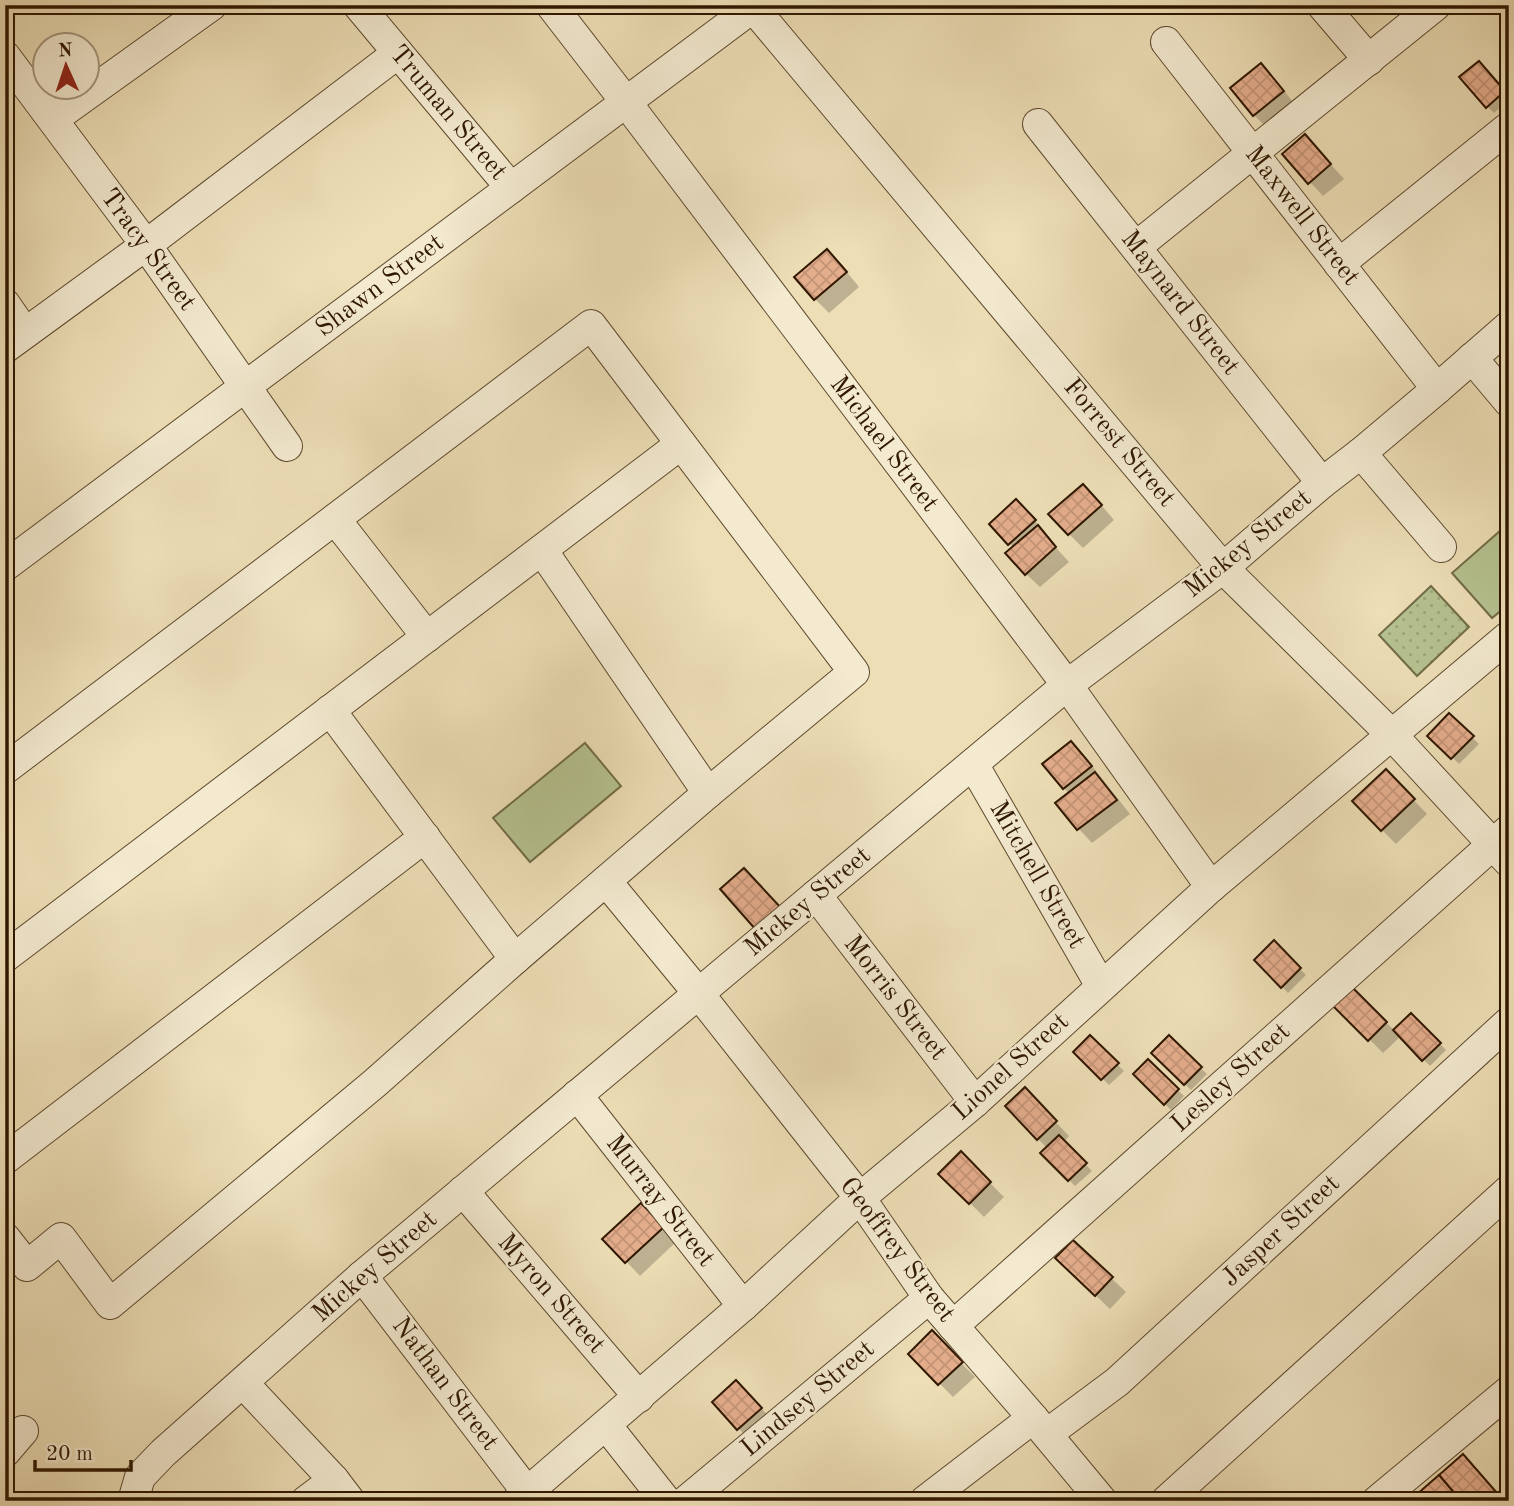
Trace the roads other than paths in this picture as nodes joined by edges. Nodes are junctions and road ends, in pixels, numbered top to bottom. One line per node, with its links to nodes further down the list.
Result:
1 (212, 5): 12 (street)
2 (358, 5): 8 (street, Truman Street)
3 (551, 5): 11 (street, Michael Street)
4 (1322, 5): 10 (street)
5 (1436, 5): 10 (street)
6 (753, 6): 11 (street, Shawn Street); 35 (street, Forrest Street)
7 (1166, 43): 15 (street, Maxwell Street)
8 (398, 53): 16 (street, Truman Street); 17 (street)
9 (5, 56): 12 (street, Tracy Street)
10 (1368, 60): 15 (street)
11 (626, 102): 16 (street, Shawn Street); 38 (street, Michael Street)
12 (53, 119): 17 (street, Tracy Street)
13 (1038, 124): 18 (street, Maynard Street)
14 (1509, 127): 19 (street)
15 (1252, 153): 18 (street); 19 (street, Maxwell Street)
16 (510, 188): 24 (street, Shawn Street)
17 (146, 245): 22 (street); 24 (street, Tracy Street)
18 (1136, 247): 30 (street, Maynard Street)
19 (1339, 264): 25 (street, Maxwell Street)
20 (5, 304): 22 (street)
21 (1509, 326): 23 (street, Mickey Street)
22 (15, 340)
23 (1472, 358): 25 (street, Mickey Street); 26 (street)
24 (245, 387): 28 (street, Tracy Street); 34 (street, Shawn Street)
25 (1437, 389): 29 (street, Mickey Street)
26 (1509, 402)
27 (681, 444): 31 (street); 33 (street); 43 (street)
28 (287, 446)
29 (1361, 453): 30 (street, Mickey Street); 32 (street)
30 (1322, 483): 35 (street, Mickey Street)
31 (335, 519): 37 (street); 42 (street)
32 (1441, 547)
33 (542, 550): 37 (street); 43 (street)
34 (5, 566)
35 (1223, 568): 38 (street, Mickey Street); 40 (street, Forrest Street)
36 (1509, 636): 40 (street, Lionel Street)
37 (427, 637): 39 (street)
38 (1067, 685): 41 (street, Mickey Street); 47 (street, Michael Street)
39 (330, 710): 44 (street); 49 (street)
40 (1391, 734): 45 (street, Forrest Street); 47 (street, Lionel Street)
41 (973, 764): 48 (street, Mickey Street); 51 (street, Mitchell Street)
42 (5, 769)
43 (708, 793): 46 (street)
44 (425, 837): 50 (street); 56 (street)
45 (1503, 845): 64 (street, Lesley Street)
46 (606, 881): 50 (street); 52 (street, Geoffrey Street)
47 (1211, 887): 51 (street, Lionel Street)
48 (816, 895): 52 (street, Mickey Street); 55 (street, Morris Street)
49 (5, 957)
50 (515, 959): 60 (street)
51 (1101, 986): 55 (street, Lionel Street)
52 (699, 994): 54 (street, Mickey Street); 59 (street, Geoffrey Street)
53 (1509, 1022): 69 (street, Jasper Street)
54 (577, 1095): 58 (street, Mickey Street); 63 (street, Murray Street)
55 (975, 1102): 59 (street, Lionel Street)
56 (5, 1159)
57 (1509, 1190): 78 (street)
58 (463, 1191): 61 (street, Mickey Street); 67 (street, Myron Street)
59 (860, 1198): 62 (street, Geoffrey Street); 63 (street, Lionel Street)
60 (5, 1238)
61 (362, 1276): 65 (street, Mickey Street); 71 (street, Nathan Street)
62 (929, 1298): 64 (street, Geoffrey Street); 75 (street, Lindsey Street)
63 (743, 1306): 67 (street, Lionel Street)
64 (953, 1326): 69 (street, Geoffrey Street)
65 (243, 1383): 70 (street); 72 (street, Mickey Street)
66 (1509, 1391): 79 (street)
67 (639, 1397): 68 (street, Lionel Street)
68 (606, 1425): 71 (street, Lionel Street); 74 (street)
69 (1040, 1426): 76 (street, Jasper Street); 77 (street, Geoffrey Street)
70 (342, 1491): 73 (street)
71 (522, 1496)
72 (133, 1501)
73 (306, 1501)
74 (666, 1501)
75 (686, 1501)
76 (925, 1501)
77 (1102, 1501)
78 (1166, 1501)
79 (1377, 1501)

